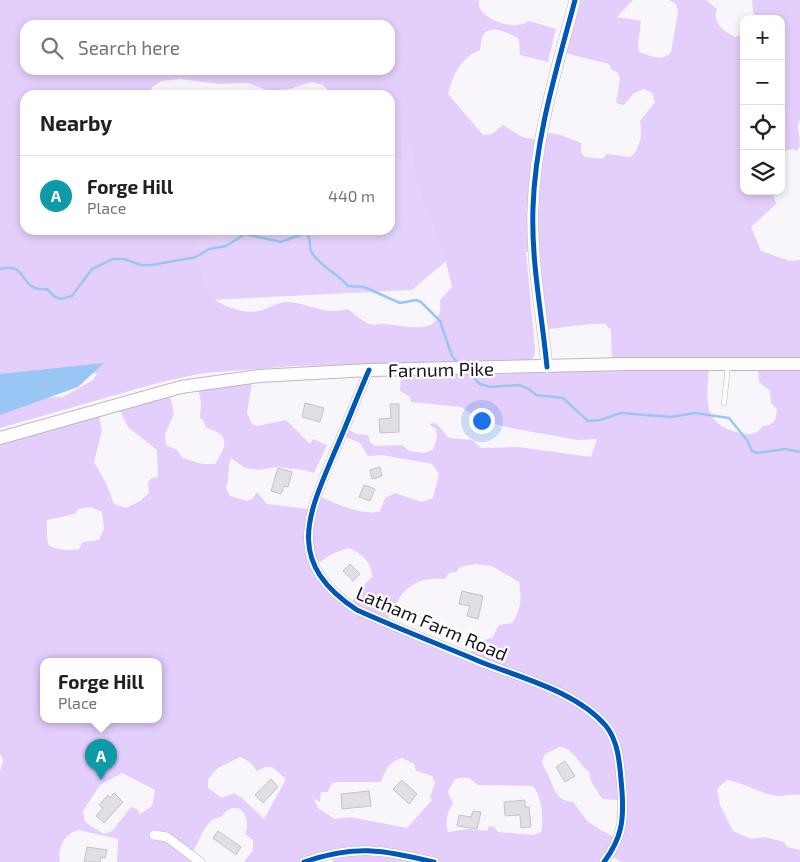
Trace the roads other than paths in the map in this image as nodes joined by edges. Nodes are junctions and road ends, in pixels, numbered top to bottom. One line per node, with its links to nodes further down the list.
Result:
1 (574, 0): 4 (street)
2 (728, 364): 3 (main road, Farnum Pike); 4 (main road, Farnum Pike); 6 (lane)
3 (800, 364)
4 (547, 367): 5 (main road, Farnum Pike)
5 (369, 370): 7 (main road, Farnum Pike); 12 (street, Latham Farm Road)
6 (724, 403)
7 (0, 438)
8 (154, 834): 9 (street)
9 (200, 862)
10 (304, 862): 11 (street)
11 (434, 862)
12 (604, 862)

